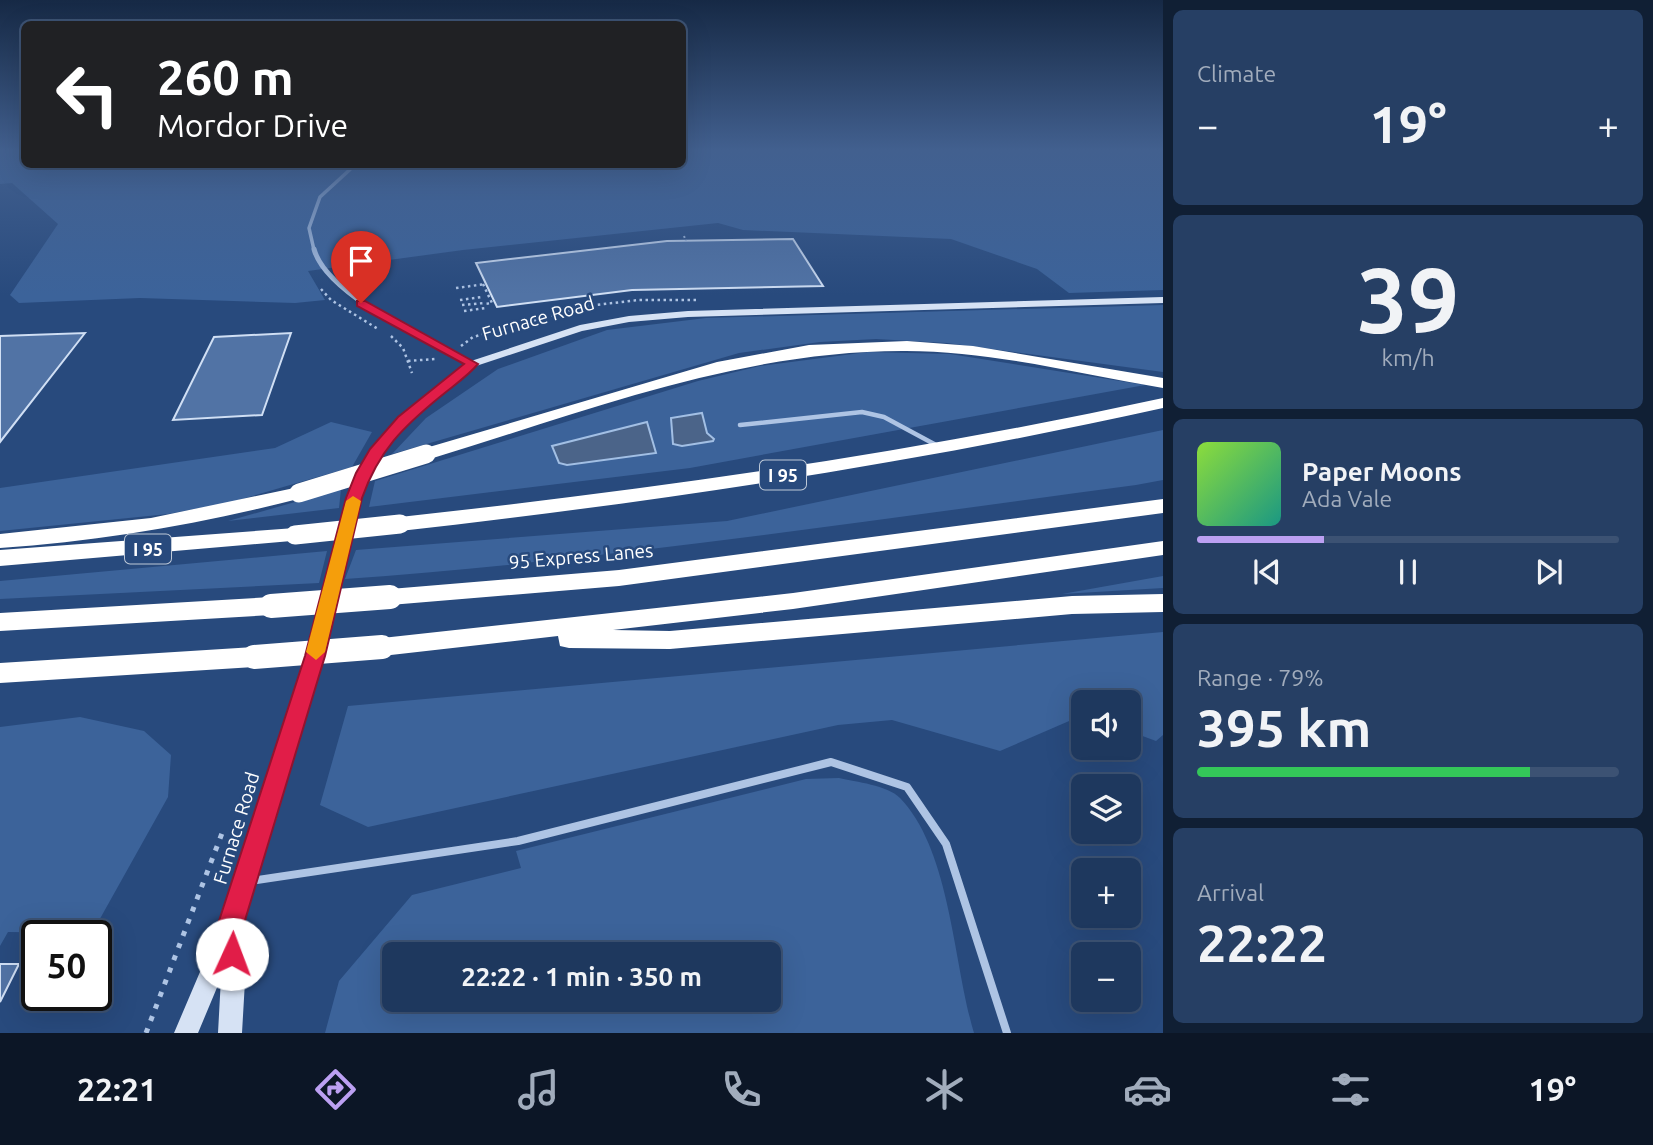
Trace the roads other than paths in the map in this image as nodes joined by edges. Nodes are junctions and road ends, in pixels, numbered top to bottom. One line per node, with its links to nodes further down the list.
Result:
1 (320, 199): 3 (street)
2 (1163, 300): 3 (main road, Furnace Road)
3 (472, 364): 16 (main road, Furnace Road)
4 (1163, 383): 9 (highway, bridge)
5 (1163, 403): 7 (highway, I 95)
6 (740, 425): 7 (lane)
7 (942, 449): 11 (highway, I 95, bridge)
8 (1163, 506): 13 (highway, 95 Express Lanes, bridge)
9 (0, 541)
10 (1163, 548): 14 (highway)
11 (0, 558)
12 (1163, 603): 14 (highway)
13 (0, 622)
14 (476, 638): 15 (highway, bridge)
15 (0, 673)
16 (244, 882): 17 (main road, Furnace Road); 20 (lane)
17 (230, 927): 18 (main road, Furnace Road); 19 (main road, Furnace Road)
18 (186, 1033)
19 (230, 1033)
20 (1007, 1033)

